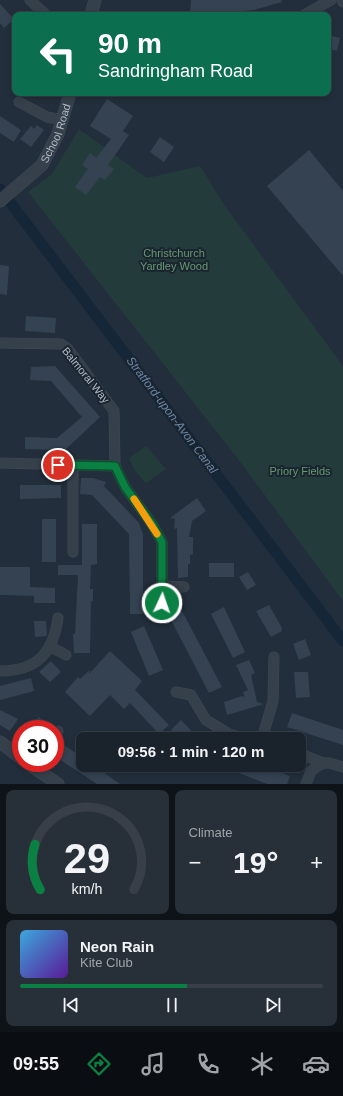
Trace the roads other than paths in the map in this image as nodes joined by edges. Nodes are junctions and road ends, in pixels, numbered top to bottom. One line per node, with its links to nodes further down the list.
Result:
1 (30, 0): 4 (street)
2 (95, 0): 5 (street)
3 (331, 0): 6 (street)
4 (43, 12)
5 (93, 12)
6 (309, 12)
7 (69, 96): 9 (street, School Road)
8 (19, 102): 9 (street)
9 (62, 120): 10 (street, School Road)
10 (0, 202)
11 (0, 343): 14 (street, Balmoral Way)
12 (0, 463): 13 (street)
13 (73, 465): 14 (street); 15 (street)
14 (115, 466): 16 (street)
15 (73, 552)
16 (163, 586): 17 (street); 18 (street)
17 (184, 587)
18 (162, 603)
19 (58, 618): 20 (street)
20 (51, 646): 21 (street); 23 (street)
21 (66, 655)
22 (274, 656): 26 (street)
23 (0, 671)
24 (176, 692): 25 (street)
25 (226, 732)
26 (264, 732)
27 (0, 742): 28 (street)
28 (12, 751)
29 (306, 756): 30 (street)
30 (323, 763): 31 (street); 34 (street)
31 (343, 767)
32 (42, 772): 33 (street)
33 (58, 784)
34 (306, 784)

